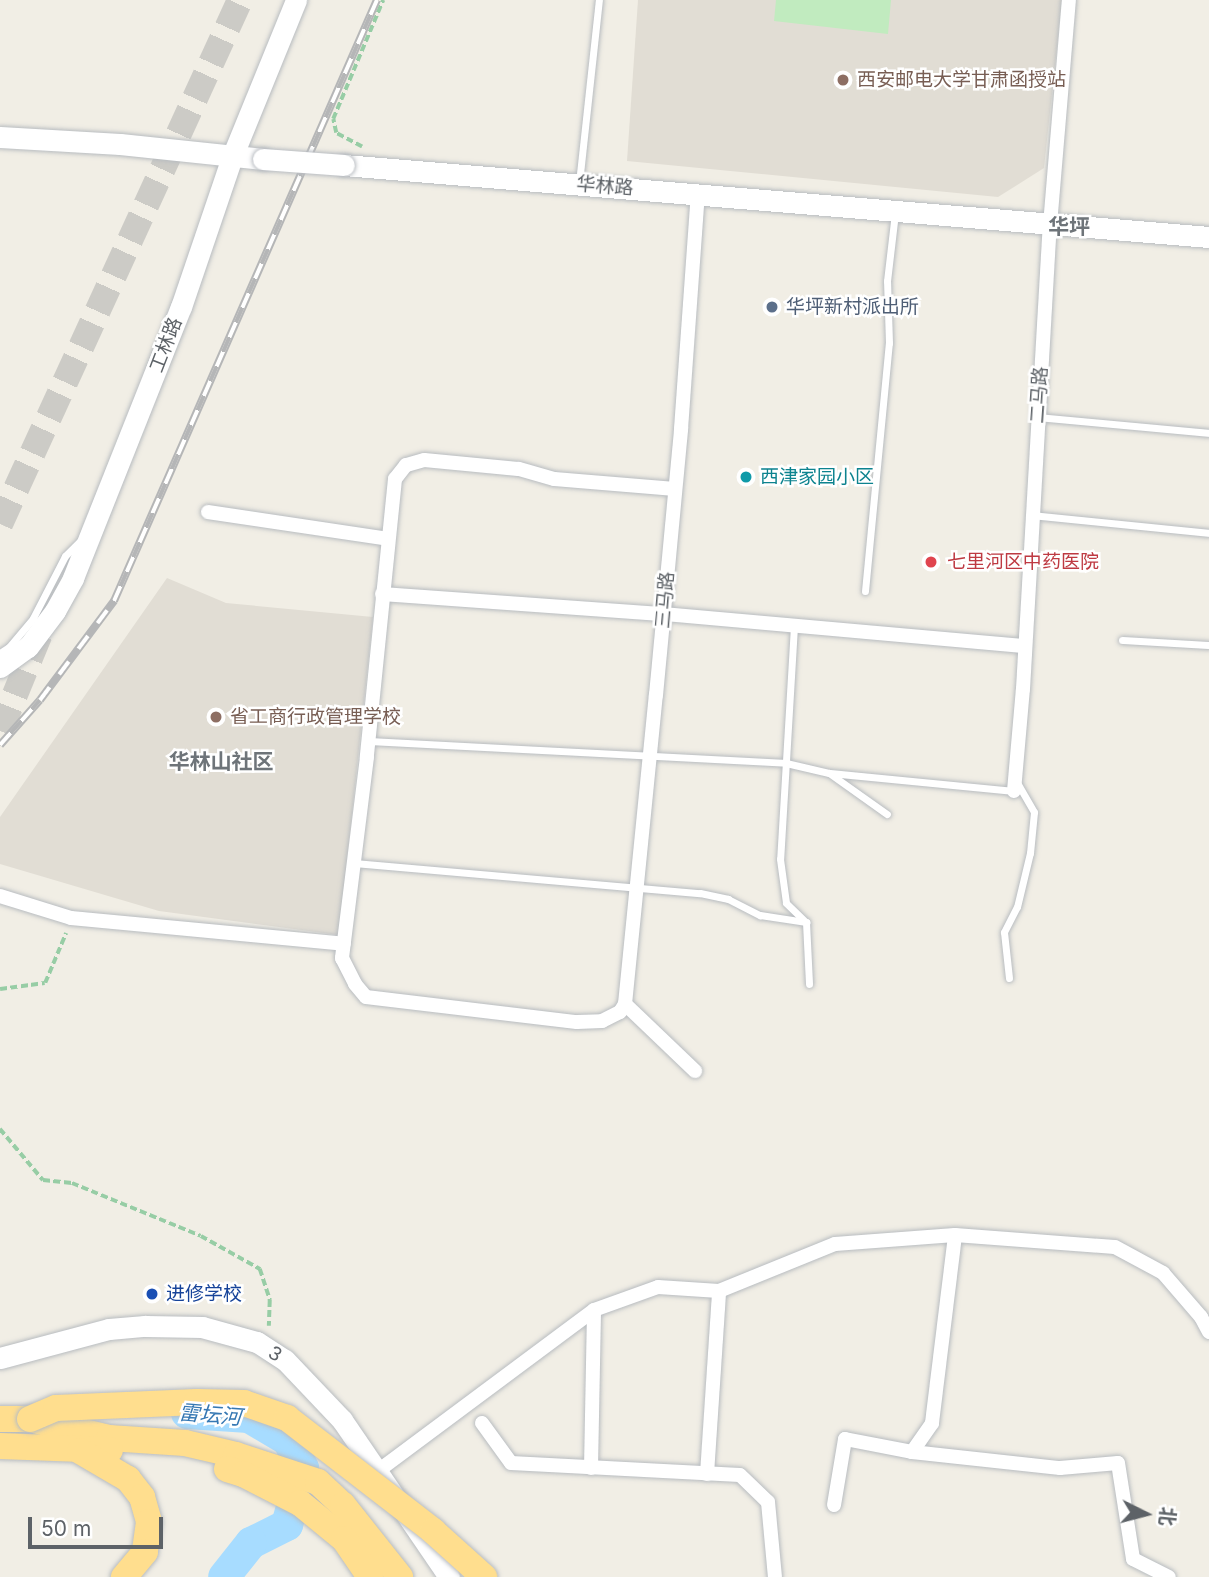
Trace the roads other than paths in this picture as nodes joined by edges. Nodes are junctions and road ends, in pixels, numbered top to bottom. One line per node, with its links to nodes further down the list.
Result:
1 (296, 0): 5 (street, 工林路)
2 (598, 0): 6 (lane)
3 (1069, 0): 9 (street, 二马路)
4 (0, 137): 5 (street, 华林路)
5 (232, 157): 6 (street, 华林路, bridge); 16 (street, 工林路)
6 (579, 184): 7 (street, 华林路)
7 (698, 194): 8 (street, 华林路); 13 (street, 三马路)
8 (895, 212): 9 (street, 华林路); 19 (lane)
9 (1050, 225): 10 (street, 华林路); 11 (street, 二马路)
10 (1209, 237)
11 (1037, 417): 12 (lane); 15 (street, 二马路)
12 (1209, 433)
13 (675, 489): 18 (street); 21 (street, 三马路)
14 (208, 512): 18 (street)
15 (1031, 514): 17 (lane); 25 (street, 二马路)
16 (93, 528): 26 (lane); 27 (street, 工林路)
17 (1209, 533)
18 (388, 539): 20 (street)
19 (865, 591)
20 (382, 594): 21 (street); 28 (street)
21 (664, 614): 22 (street); 29 (street, 三马路)
22 (794, 626): 25 (street); 30 (lane)
23 (1122, 640): 24 (lane)
24 (1209, 645)
25 (1025, 646): 32 (street, 二马路)
26 (0, 653)
27 (0, 667)
28 (369, 741): 29 (lane); 34 (street)
29 (650, 755): 30 (lane); 35 (street, 三马路)
30 (786, 763): 31 (lane); 37 (lane)
31 (829, 773): 32 (lane); 33 (lane)
32 (1014, 785): 39 (lane)
33 (887, 814)
34 (354, 863): 35 (lane); 38 (street)
35 (636, 890): 37 (lane); 41 (street, 三马路)
36 (0, 896): 38 (street)
37 (806, 922): 40 (lane)
38 (344, 944): 41 (street)
39 (1009, 978)
40 (809, 984)
41 (625, 1004): 42 (street)
42 (695, 1072)
43 (955, 1235): 44 (street); 46 (street); 53 (street)
44 (719, 1292): 45 (street); 56 (street)
45 (594, 1310): 54 (street); 55 (street)
46 (1209, 1332)
47 (0, 1358): 55 (street, 3)
48 (0, 1419): 49 (highway)
49 (30, 1419): 60 (highway); 62 (highway, bridge)
50 (482, 1423): 54 (street)
51 (0, 1446): 52 (highway)
52 (75, 1448): 58 (highway); 59 (highway)
53 (912, 1452): 57 (street); 64 (street)
54 (591, 1468): 56 (street)
55 (378, 1471): 61 (street, 3)
56 (707, 1474): 63 (street)
57 (834, 1505)
58 (124, 1577)
59 (370, 1577)
60 (400, 1577)
61 (449, 1577)
62 (484, 1577)
63 (775, 1577)
64 (1169, 1577)

